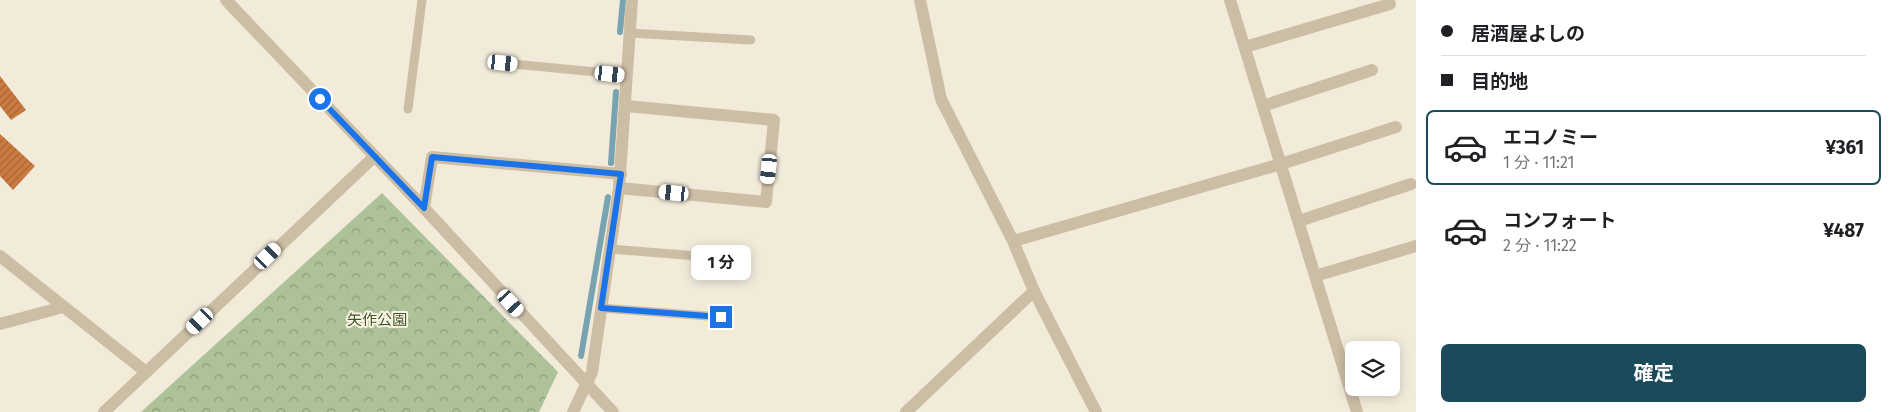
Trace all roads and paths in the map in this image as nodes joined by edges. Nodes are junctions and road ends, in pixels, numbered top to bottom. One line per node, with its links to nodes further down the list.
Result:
1 (226, 0): 17 (street)
2 (422, 0): 15 (lane)
3 (632, 0): 7 (street)
4 (920, 0): 24 (street)
5 (1230, 0): 9 (street)
6 (1390, 4): 9 (street)
7 (630, 33): 8 (lane); 12 (street)
8 (751, 40)
9 (1245, 47): 14 (street)
10 (503, 63): 12 (lane)
11 (1372, 70): 14 (street)
12 (628, 75): 13 (street)
13 (626, 106): 19 (street); 21 (street)
14 (1263, 106): 18 (street)
15 (408, 109)
16 (1396, 127): 18 (street)
17 (374, 156): 22 (street); 35 (street)
18 (1281, 164): 23 (street); 24 (street)
19 (621, 174): 21 (street); 22 (street)
20 (1411, 184): 23 (street)
21 (620, 188): 26 (street)
22 (424, 208): 36 (street)
23 (1298, 222): 29 (street)
24 (1013, 241): 30 (street)
25 (1416, 246): 29 (street)
26 (610, 249): 28 (lane); 32 (street)
27 (0, 256): 31 (street)
28 (734, 259)
29 (1315, 276): 42 (street)
30 (1034, 290): 40 (street); 41 (street)
31 (63, 307): 34 (street); 35 (street)
32 (601, 308): 33 (lane); 36 (street)
33 (721, 317)
34 (0, 324)
35 (146, 372): 37 (street)
36 (586, 385): 38 (street); 39 (street)
37 (104, 412)
38 (573, 412)
39 (613, 412)
40 (908, 412)
41 (1096, 412)
42 (1357, 412)

